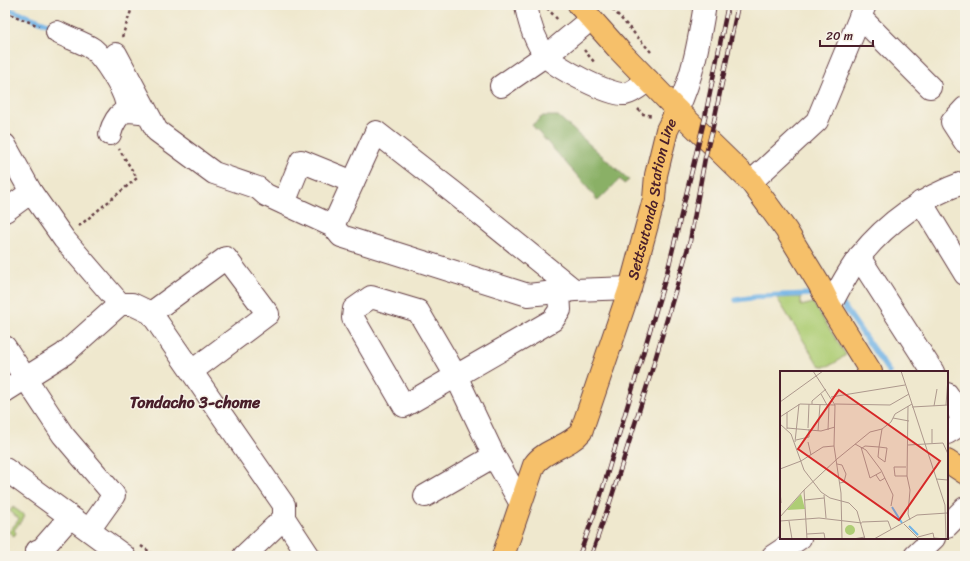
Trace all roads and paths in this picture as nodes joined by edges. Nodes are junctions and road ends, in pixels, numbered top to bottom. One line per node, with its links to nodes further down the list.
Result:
1 (133, 5): 9 (path)
2 (526, 5): 8 (street)
3 (706, 5): 15 (street)
4 (862, 11): 12 (street); 22 (street)
5 (5, 12): 7 (path)
6 (585, 12): 8 (street); 10 (main road)
7 (57, 32): 16 (street)
8 (551, 51): 10 (street); 11 (street)
9 (116, 54): 16 (street)
10 (648, 80): 15 (main road)
11 (501, 86)
12 (930, 87)
13 (633, 104): 17 (path)
14 (965, 108): 19 (street)
15 (677, 110): 22 (main road, Settsutonda Station Line); 32 (main road, Settsutonda Station Line)
16 (137, 112): 18 (street); 26 (street)
17 (653, 116)
18 (110, 134): 29 (path)
19 (965, 142)
20 (5, 145): 24 (street)
21 (353, 182): 26 (street); 28 (street); 33 (street)
22 (751, 182): 35 (main road, Settsutonda Station Line)
23 (965, 182): 25 (street)
24 (31, 192): 27 (street); 29 (street)
25 (921, 202): 30 (street); 31 (street)
26 (284, 203): 28 (street)
27 (5, 211)
28 (333, 226): 33 (street)
29 (64, 240): 34 (street)
30 (859, 257): 35 (street); 40 (street)
31 (965, 274)
32 (630, 288): 33 (street); 52 (main road, Settsutonda Station Line)
33 (567, 291): 41 (street)
34 (120, 304): 36 (street); 42 (street)
35 (830, 306): 39 (main road, Settsutonda Station Line)
36 (151, 313): 38 (street); 38 (street)
37 (5, 347): 42 (street)
38 (192, 371): 55 (street)
39 (870, 371)
40 (932, 371)
41 (456, 376): 41 (street); 47 (street)
42 (25, 378): 43 (street); 57 (street)
43 (5, 391)
44 (948, 396): 45 (street)
45 (965, 422): 46 (street)
46 (948, 432)
47 (494, 456): 51 (street); 52 (street)
48 (948, 462): 50 (main road)
49 (5, 469): 54 (street)
50 (965, 473)
51 (425, 496)
52 (520, 502): 64 (main road, Settsutonda Station Line)
53 (964, 510): 56 (street)
54 (70, 517): 57 (street); 60 (street)
55 (284, 518): 62 (street); 63 (street)
56 (948, 525)
57 (89, 530): 61 (street)
58 (798, 539): 65 (street)
59 (933, 539): 66 (street)
60 (37, 551)
61 (124, 556)
62 (244, 556)
63 (309, 556)
64 (503, 556)
65 (773, 556)
66 (915, 556)

